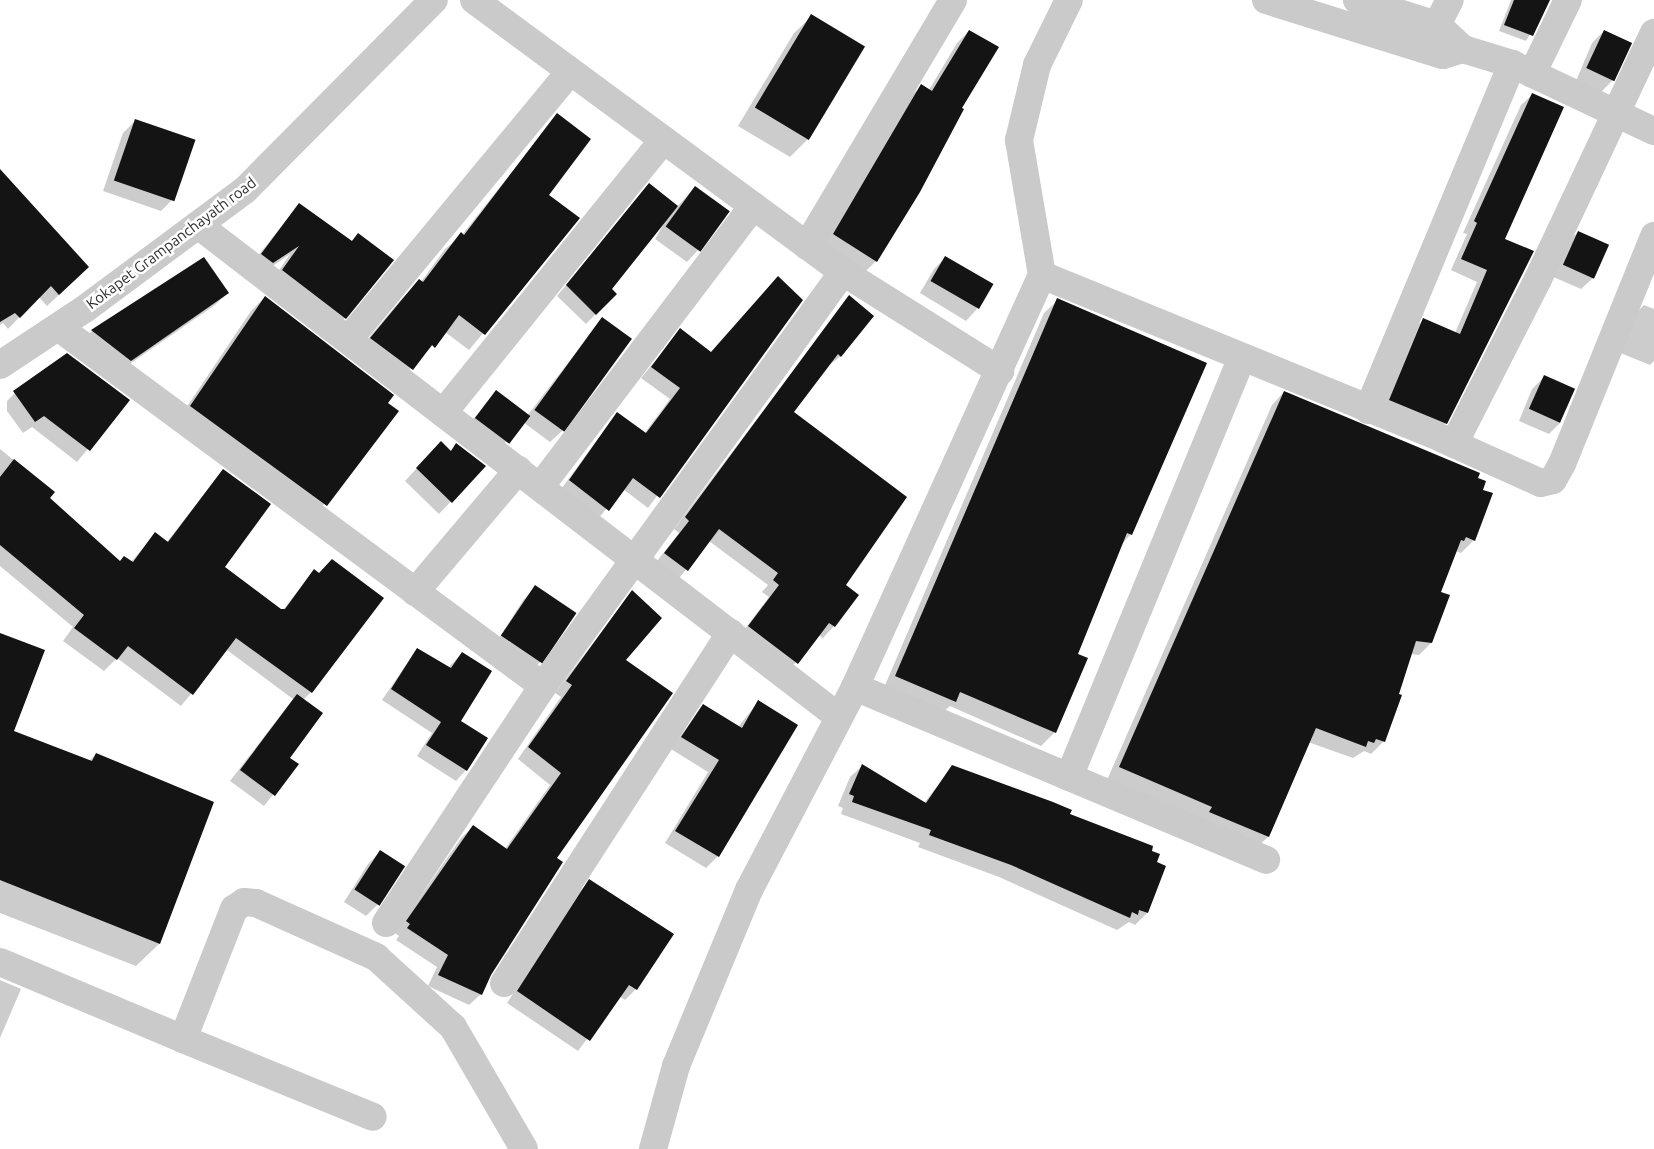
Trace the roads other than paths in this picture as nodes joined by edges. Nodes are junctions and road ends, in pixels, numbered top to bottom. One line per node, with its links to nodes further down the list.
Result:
1 (434, 0): 18 (street, Kokapet Grampanchayath road)
2 (474, 0): 13 (street)
3 (953, 0): 20 (street)
4 (1069, 0): 22 (street)
5 (1266, 0): 11 (street)
6 (1357, 0): 9 (street)
7 (1450, 0): 9 (street)
8 (1568, 0): 12 (street)
9 (1437, 25): 11 (street)
10 (1654, 33): 14 (street)
11 (1463, 49): 12 (street)
12 (1522, 69): 14 (street); 28 (street)
13 (570, 72): 16 (street); 24 (street)
14 (1615, 114): 15 (street); 30 (street)
15 (1654, 131)
16 (663, 140): 17 (street); 29 (street)
17 (753, 206): 20 (street); 32 (street)
18 (198, 225): 23 (street, Kokapet Grampanchayath road); 24 (street)
19 (1654, 236): 30 (street)
20 (807, 246): 21 (street)
21 (843, 272): 27 (street); 33 (street)
22 (1042, 275): 25 (street); 27 (street)
23 (58, 327): 26 (street, Kokapet Grampanchayath road); 34 (street)
24 (348, 340): 29 (street)
25 (1242, 357): 28 (street); 39 (street)
26 (0, 365)
27 (1000, 371): 37 (street)
28 (1368, 410): 30 (street)
29 (443, 413): 31 (street)
30 (1454, 444)
31 (518, 470): 32 (street); 34 (street)
32 (540, 488): 33 (street)
33 (634, 561): 35 (street); 36 (street)
34 (415, 592): 36 (street)
35 (730, 633): 38 (street); 43 (street)
36 (543, 686): 41 (street)
37 (855, 687): 38 (street); 39 (street)
38 (840, 717): 47 (street)
39 (1069, 777): 40 (street)
40 (1266, 860)
41 (386, 923)
42 (0, 962): 44 (street)
43 (504, 983)
44 (184, 1039): 45 (street); 46 (street)
45 (373, 1118)
46 (524, 1149)
47 (653, 1149)

